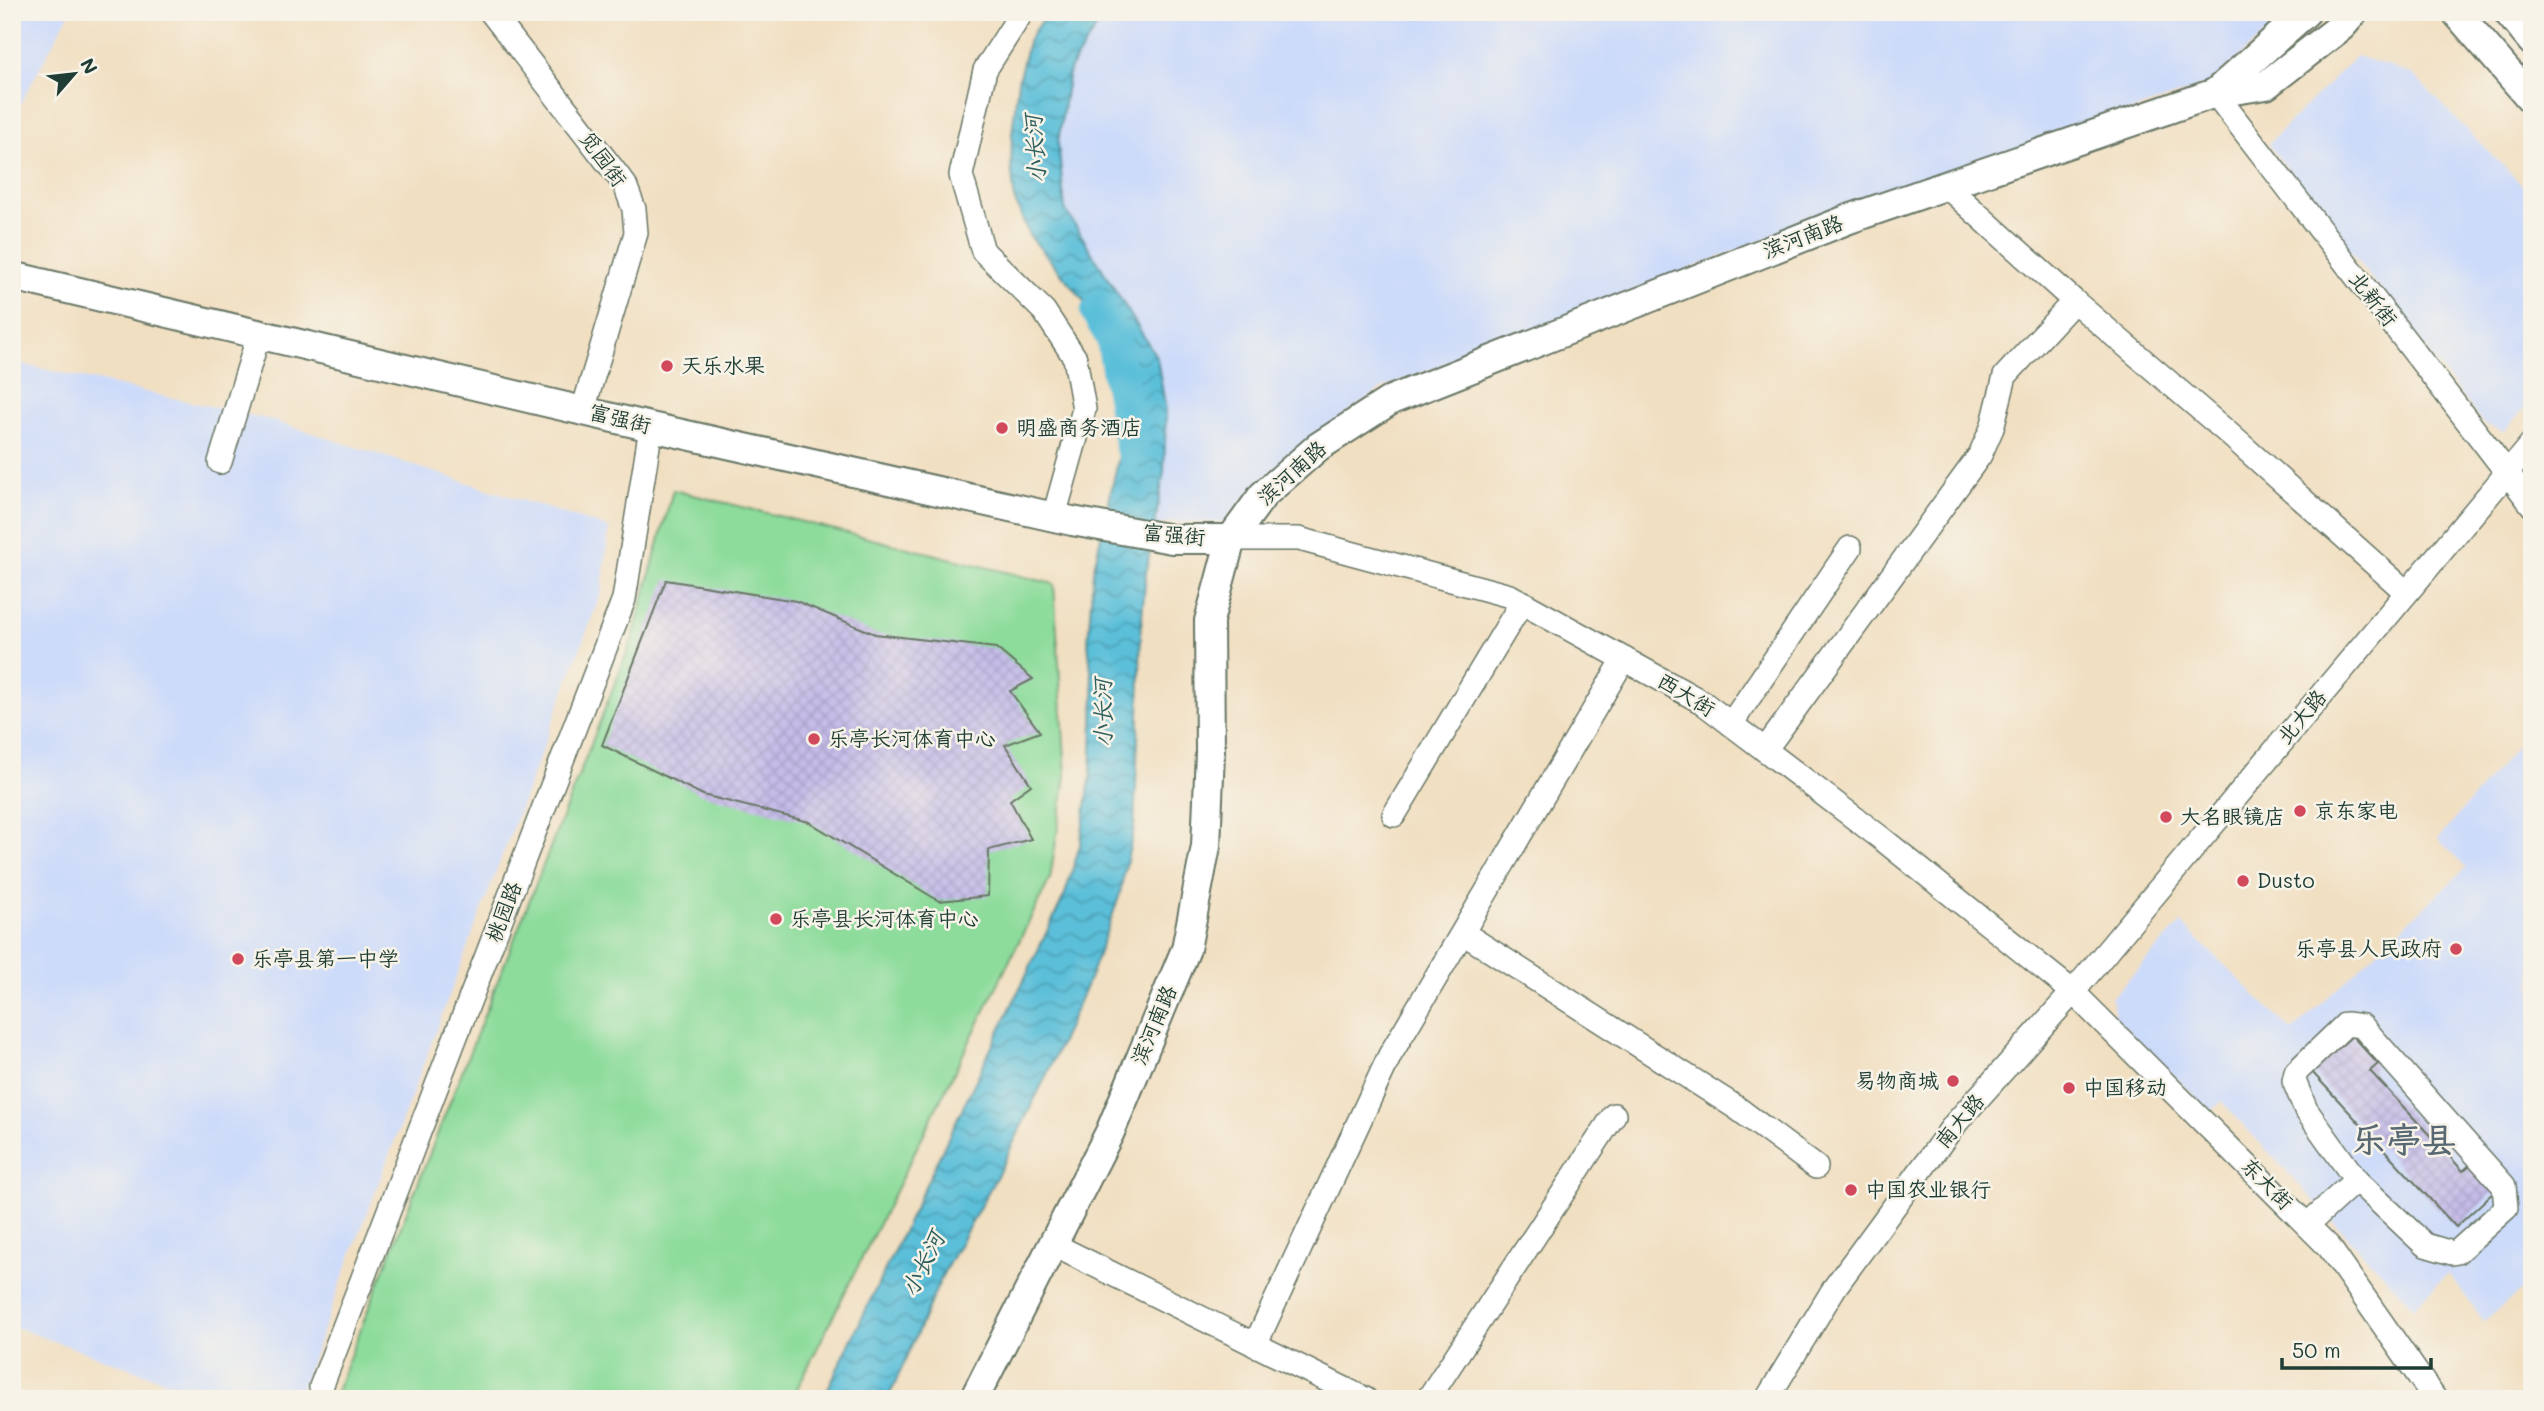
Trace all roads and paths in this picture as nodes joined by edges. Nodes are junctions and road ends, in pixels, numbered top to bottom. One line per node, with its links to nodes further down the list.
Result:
1 (491, 12): 14 (street, 觅园街)
2 (1022, 12): 20 (street)
3 (2306, 12): 8 (main road, 滨河南路)
4 (2354, 12): 8 (main road, 滨河南路)
5 (2456, 12): 9 (main road)
6 (2508, 12): 7 (main road)
7 (2532, 41)
8 (2214, 93): 10 (main road, 滨河南路); 18 (street, 北新街)
9 (2532, 100)
10 (1946, 186): 12 (street); 21 (main road, 滨河南路)
11 (12, 276): 13 (main road, 富强街)
12 (2074, 301): 23 (street); 27 (street)
13 (258, 334): 14 (main road, 富强街); 17 (street)
14 (583, 410): 15 (main road, 富强街)
15 (651, 427): 20 (main road, 富强街); 37 (street, 桃园路)
16 (2532, 443): 18 (street, 北大路)
17 (220, 462)
18 (2506, 472): 19 (street, 北新街); 23 (street, 北大路)
19 (2532, 505)
20 (1063, 519): 21 (main road, 富强街)
21 (1231, 539): 24 (street, 西大街); 35 (main road, 滨河南路)
22 (1850, 548): 26 (street)
23 (2406, 592): 30 (street, 北大路)
24 (1522, 602): 25 (street, 西大街); 28 (street)
25 (1624, 659): 26 (street, 西大街); 29 (street)
26 (1731, 724): 27 (street, 西大街)
27 (1765, 750): 30 (street, 西大街)
28 (1394, 816)
29 (1462, 933): 32 (street); 36 (street)
30 (2073, 992): 34 (street, 东大街); 41 (street, 南大路)
31 (1614, 1115): 40 (street)
32 (1816, 1167)
33 (2357, 1180): 33 (street); 34 (street)
34 (2308, 1224): 42 (street, 东大街)
35 (1052, 1244): 36 (street); 39 (main road, 滨河南路)
36 (1255, 1345): 38 (street)
37 (320, 1387)
38 (1355, 1396)
39 (974, 1399)
40 (1427, 1399)
41 (1766, 1399)
42 (2435, 1399)

